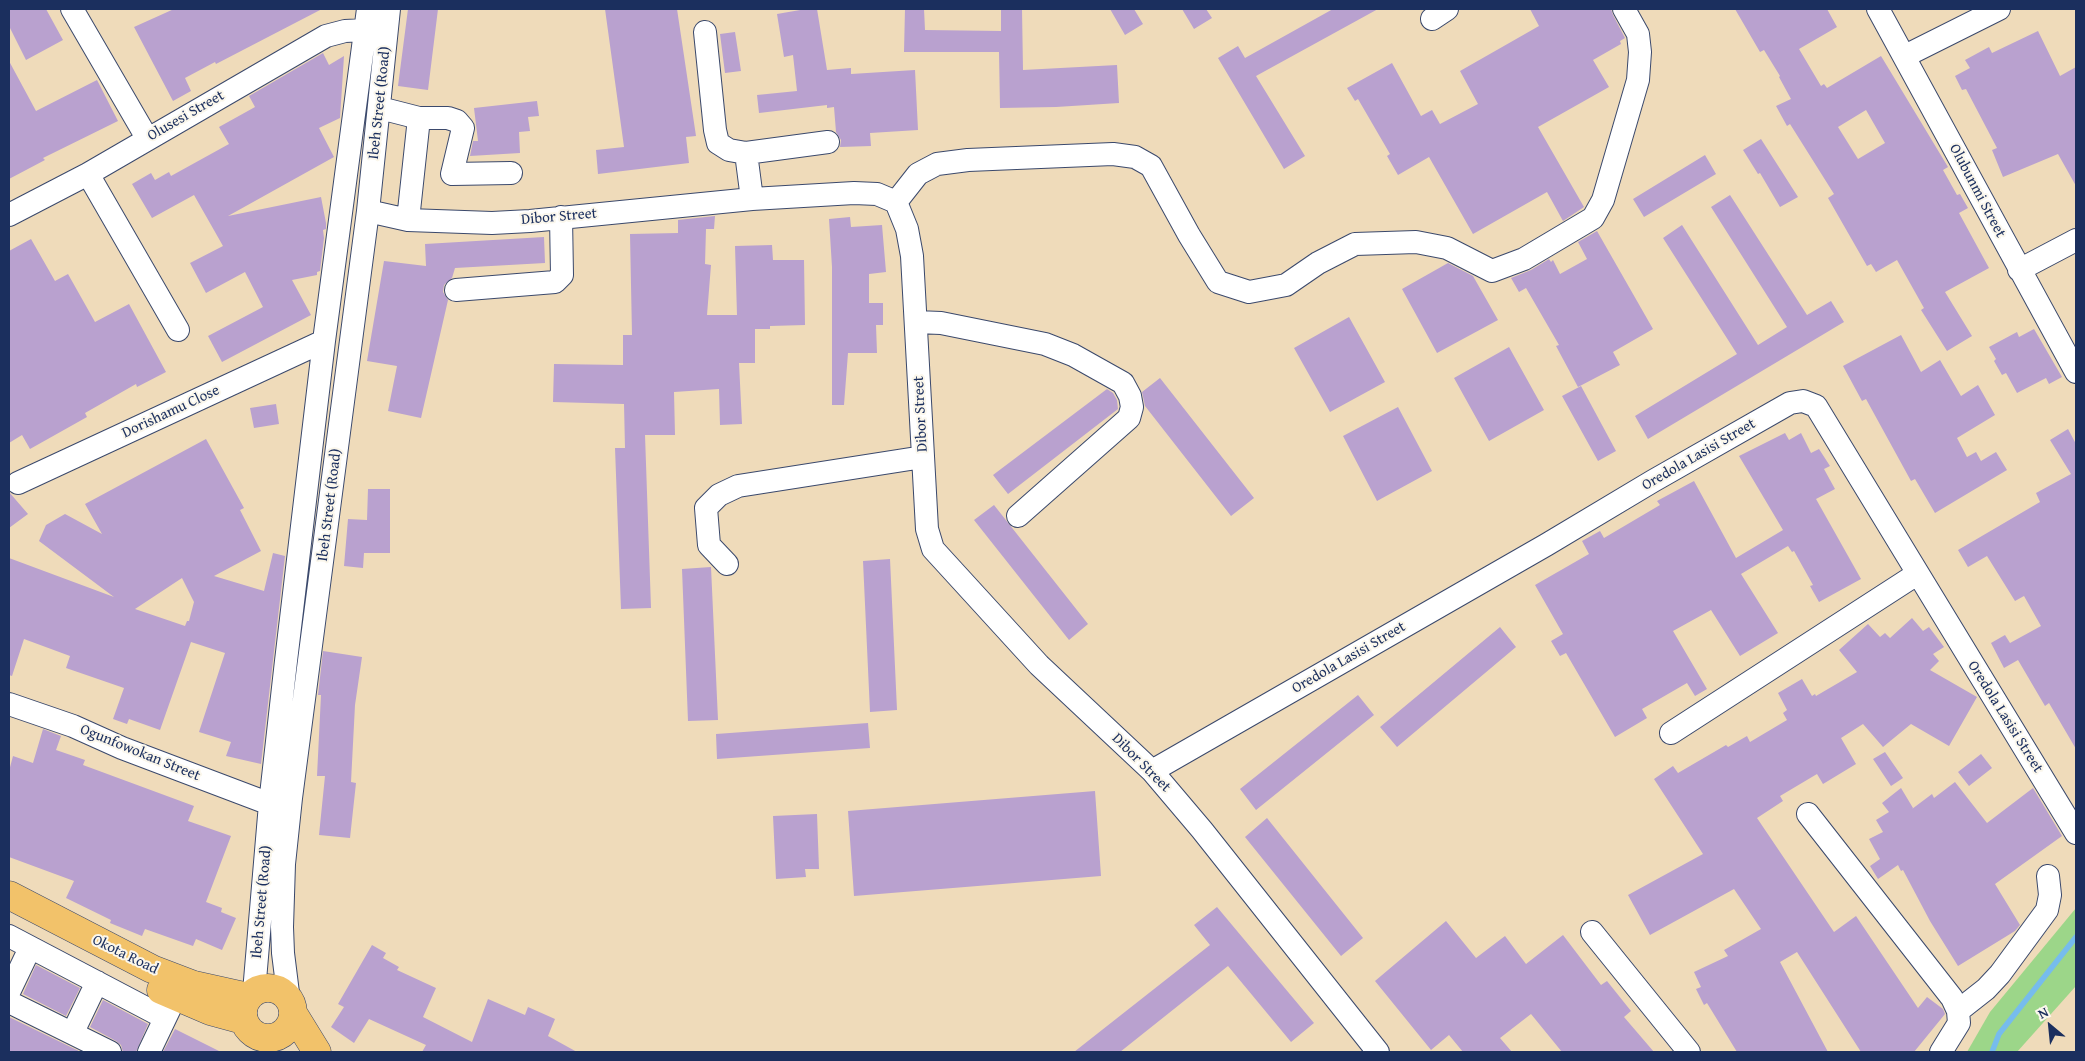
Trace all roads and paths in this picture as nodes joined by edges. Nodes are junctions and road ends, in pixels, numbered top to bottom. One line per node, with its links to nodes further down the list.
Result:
1 (72, 9): 11 (street)
2 (389, 9): 9 (street, Ibeh Street (Road))
3 (1624, 9): 17 (street)
4 (1878, 9): 8 (street, Olubunmi Street)
5 (1999, 9): 8 (street)
6 (367, 20): 11 (street, Olusesi Street); 27 (street, Ibeh Street (Road))
7 (705, 32): 13 (street)
8 (1905, 56): 23 (street, Olubunmi Street)
9 (380, 108): 10 (street); 18 (street, Ibeh Street (Road))
10 (419, 118): 14 (street); 21 (street)
11 (147, 138): 15 (street, Olusesi Street)
12 (828, 142): 13 (street)
13 (746, 153): 16 (street)
14 (511, 173)
15 (88, 174): 19 (street, Olusesi Street); 26 (street)
16 (752, 199): 17 (street, Dibor Street); 20 (street, Dibor Street)
17 (896, 202): 25 (street, Dibor Street)
18 (368, 212): 21 (street, Dibor Street); 37 (street, Ibeh Street (Road))
19 (9, 214)
20 (560, 217): 21 (street, Dibor Street); 24 (street)
21 (408, 220)
22 (2076, 240): 23 (street)
23 (2019, 270): 28 (street, Olubunmi Street)
24 (456, 290)
25 (916, 322): 29 (street, Dibor Street); 31 (street)
26 (178, 330)
27 (324, 341): 30 (street, Dorishamu Close); 37 (street, Ibeh Street (Road))
28 (2076, 372)
29 (923, 457): 32 (street); 36 (street, Dibor Street)
30 (18, 483)
31 (1018, 516)
32 (727, 564)
33 (1917, 574): 35 (street); 36 (street, Oredola Lasisi Street); 39 (street, Oredola Lasisi Street)
34 (9, 704): 37 (street, Ogunfowokan Street)
35 (1671, 733)
36 (1152, 771): 59 (street, Dibor Street)
37 (281, 801): 49 (street, Ibeh Street (Road)); 50 (street, Ibeh Street (Road))
38 (1808, 814): 52 (street)
39 (2076, 834)
40 (2048, 876): 52 (street)
41 (9, 895): 49 (main road, Okota Road)
42 (9, 912): 51 (main road, Okota Road)
43 (1592, 932): 60 (street)
44 (9, 936): 45 (street)
45 (30, 948): 46 (street); 47 (street)
46 (96, 982): 51 (street); 53 (street)
47 (9, 992)
48 (9, 1002): 53 (street)
49 (249, 1003): 50 (main road); 51 (main road, Okota Road); 55 (main road)
50 (291, 1007): 55 (main road); 58 (main road)
51 (170, 1008): 57 (street)
52 (1958, 1012): 54 (street)
53 (73, 1032): 56 (street)
54 (1946, 1044)
55 (274, 1045)
56 (110, 1052)
57 (149, 1052)
58 (317, 1052)
59 (1378, 1052)
60 (1689, 1052)

